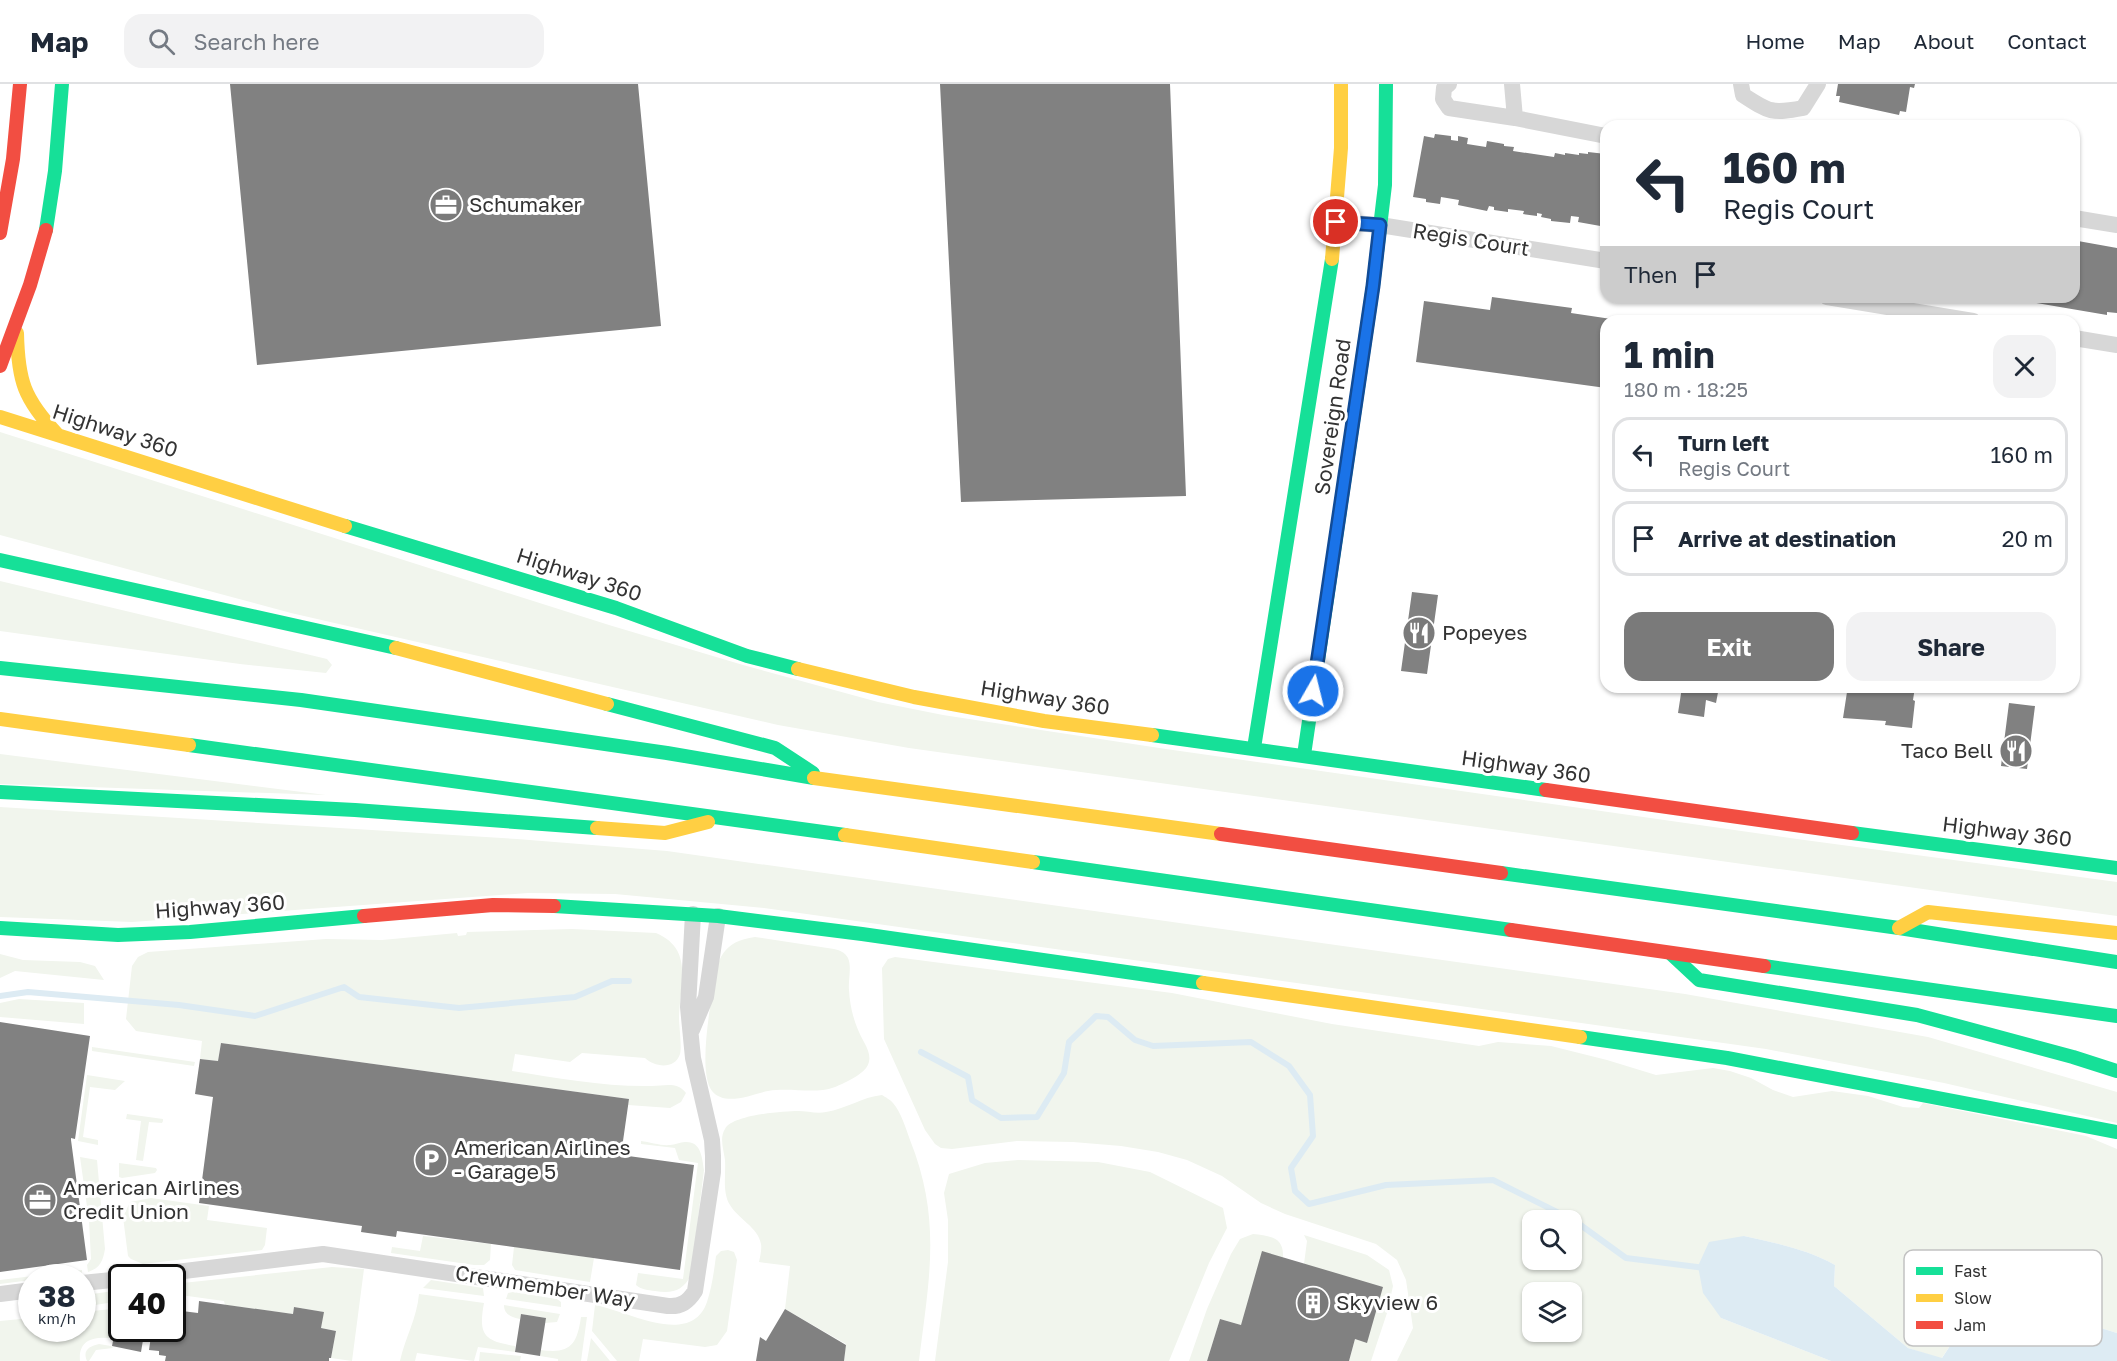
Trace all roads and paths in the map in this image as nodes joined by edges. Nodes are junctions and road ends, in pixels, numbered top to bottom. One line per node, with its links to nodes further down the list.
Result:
1 (20, 84): 12 (main road)
2 (62, 84): 21 (main road)
3 (1341, 84): 14 (main road, Sovereign Road)
4 (1386, 84): 15 (main road, Sovereign Road)
5 (1449, 84): 9 (street)
6 (1512, 84): 9 (street)
7 (1741, 84): 10 (street)
8 (1818, 84): 10 (street)
9 (1515, 118): 11 (street)
10 (1772, 119)
11 (1600, 135)
12 (3, 209): 17 (main road)
13 (2080, 219): 16 (street)
14 (1336, 222): 15 (street, Regis Court); 30 (main road, Sovereign Road)
15 (1380, 225): 18 (street, Regis Court); 31 (main road, Sovereign Road)
16 (2117, 225)
17 (0, 233)
18 (1600, 260)
19 (1864, 303): 20 (street)
20 (1936, 315)
21 (17, 324): 24 (main road); 26 (main road)
22 (2080, 339): 23 (street)
23 (2117, 345)
24 (0, 366)
25 (0, 417): 26 (main road, Highway 360)
26 (58, 435): 30 (main road, Highway 360)
27 (0, 560): 32 (main road)
28 (0, 668): 32 (main road)
29 (0, 719): 34 (main road)
30 (1254, 748): 31 (main road, Highway 360)
31 (1304, 755): 35 (main road, Highway 360)
32 (822, 779): 39 (main road)
33 (0, 792): 34 (main road)
34 (722, 818): 41 (main road)
35 (2117, 868)
36 (693, 914): 37 (main road, Highway 360); 38 (main road, Highway 360); 44 (street, Crewmember Way)
37 (718, 916): 44 (street, Crewmember Way); 46 (main road, Highway 360)
38 (0, 928)
39 (1899, 928): 40 (main road); 42 (main road)
40 (2117, 933)
41 (1670, 953): 43 (main road); 45 (main road)
42 (2117, 962)
43 (2117, 1016)
44 (692, 1031): 47 (street, Crewmember Way)
45 (2117, 1071)
46 (2117, 1132)
47 (186, 1271)
48 (18, 1292): 49 (street)
49 (0, 1294)

